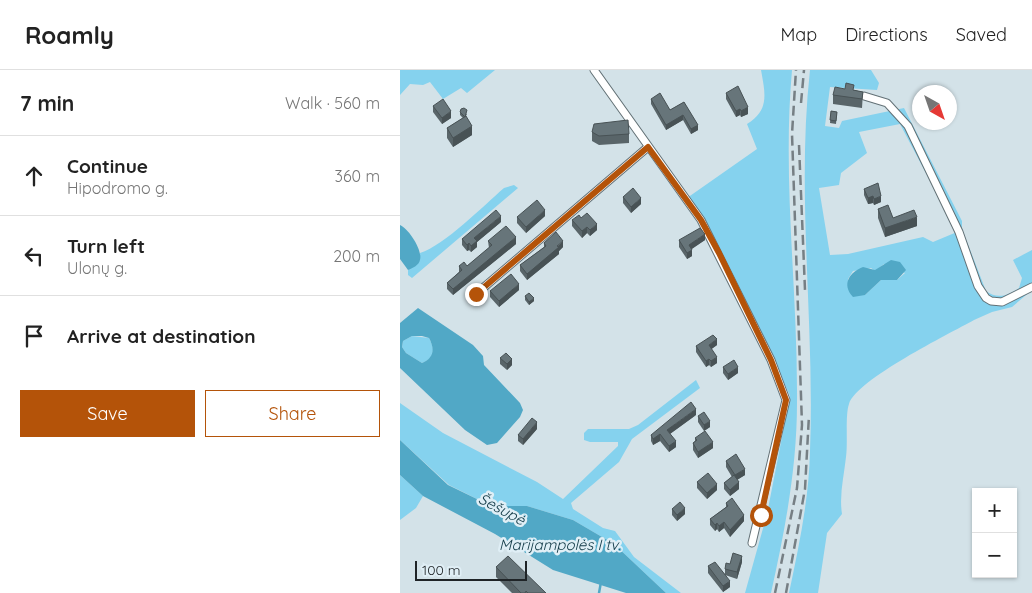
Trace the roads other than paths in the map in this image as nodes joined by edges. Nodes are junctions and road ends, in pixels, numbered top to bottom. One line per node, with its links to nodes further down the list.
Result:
1 (594, 70): 3 (street)
2 (864, 96): 4 (street)
3 (648, 147): 5 (street); 6 (street)
4 (1032, 287)
5 (476, 294)
6 (752, 543)

